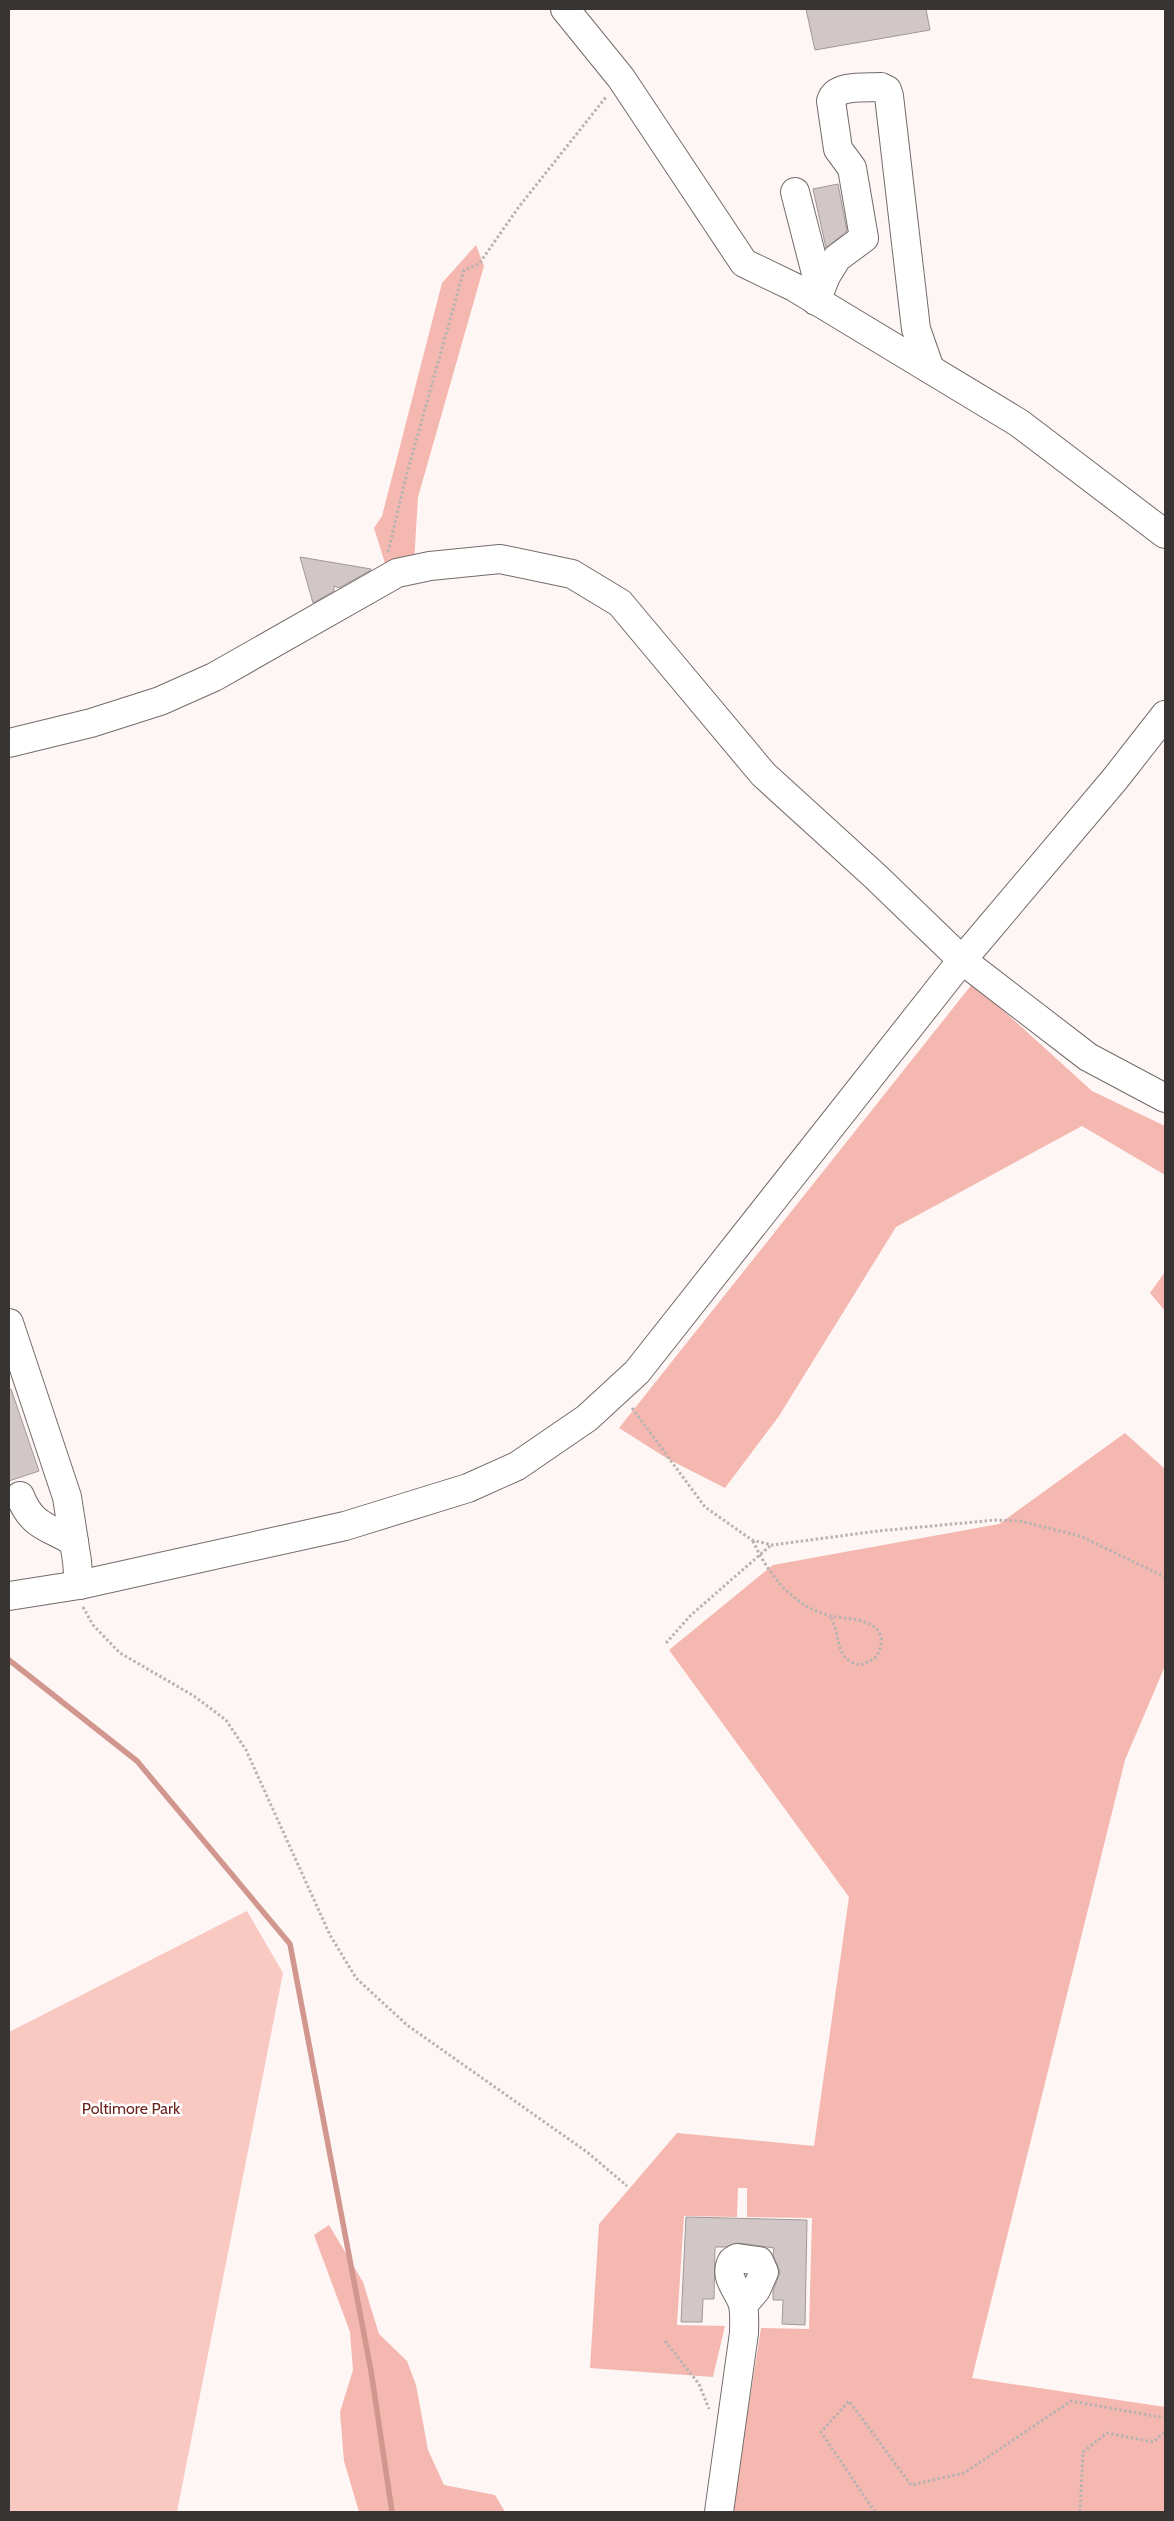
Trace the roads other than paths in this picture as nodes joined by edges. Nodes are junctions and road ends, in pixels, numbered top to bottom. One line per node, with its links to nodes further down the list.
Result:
1 (565, 9): 3 (street)
2 (796, 192): 3 (street)
3 (818, 295): 4 (street); 4 (street)
4 (930, 369): 5 (street)
5 (1165, 534)
6 (1165, 715): 8 (street)
7 (9, 743): 8 (street)
8 (962, 960): 9 (street); 13 (street)
9 (1165, 1098)
10 (9, 1323): 12 (street)
11 (20, 1496): 12 (street)
12 (74, 1542): 13 (street)
13 (78, 1585): 14 (street)
14 (9, 1596)
15 (743, 2305): 16 (street)
16 (719, 2512)

